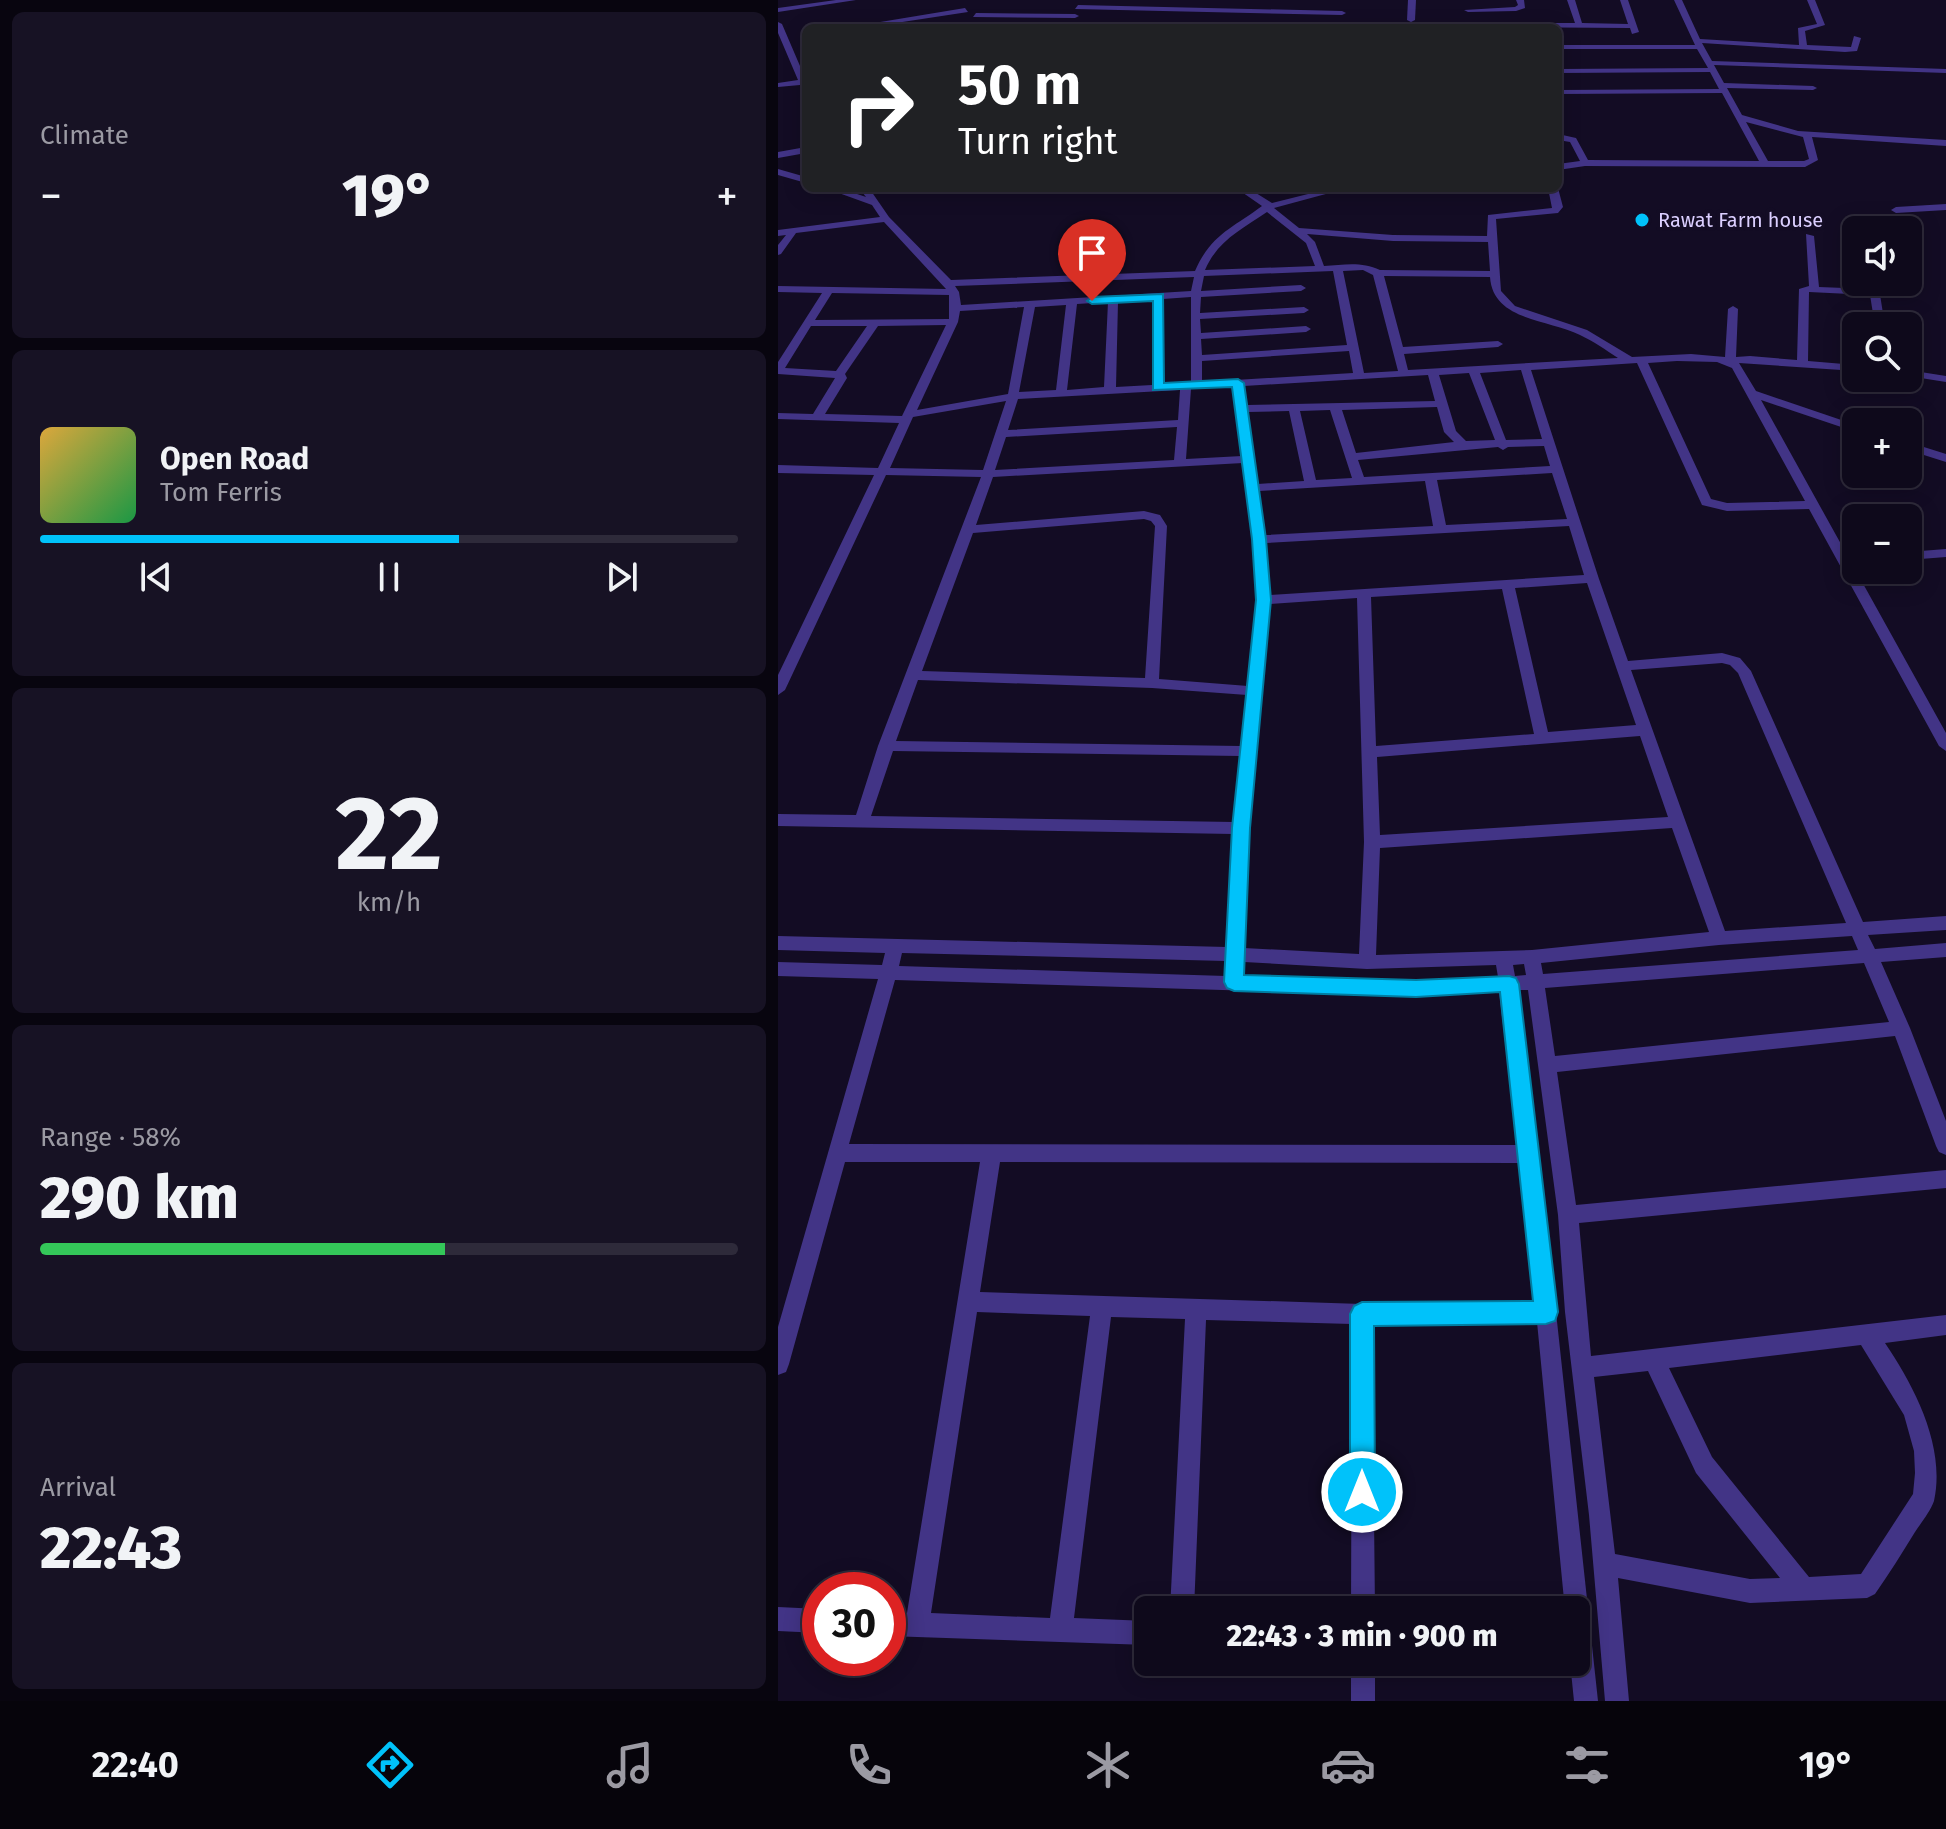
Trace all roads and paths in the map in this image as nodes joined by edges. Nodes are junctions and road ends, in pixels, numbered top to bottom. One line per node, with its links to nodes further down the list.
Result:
1 (852, 0): 12 (street)
2 (948, 0): 17 (street)
3 (1230, 0): 18 (street)
4 (1298, 0): 21 (street)
5 (1412, 0): 25 (street)
6 (1466, 0): 19 (street)
7 (1520, 0): 19 (street)
8 (1571, 0): 34 (street)
9 (1624, 0): 35 (street)
10 (1678, 0): 38 (street)
11 (1811, 0): 41 (street)
12 (832, 3): 16 (street); 28 (street)
13 (1130, 4): 14 (street); 15 (street)
14 (1177, 5): 18 (street)
15 (1078, 8): 24 (street)
16 (778, 10)
17 (965, 10): 24 (street); 29 (street)
18 (1229, 10): 20 (street)
19 (1468, 10): 32 (street)
20 (1250, 11): 21 (street); 26 (street)
21 (1294, 12): 22 (street)
22 (1317, 13): 23 (street); 31 (street)
23 (1342, 13)
24 (976, 15): 30 (street)
25 (1411, 20)
26 (1249, 21)
27 (778, 24): 36 (street)
28 (845, 24)
29 (873, 24)
30 (991, 24)
31 (1317, 24)
32 (1470, 24)
33 (1562, 25): 34 (street)
34 (1579, 25): 35 (street)
35 (1633, 26): 40 (street)
36 (780, 37): 43 (street)
37 (1857, 38): 41 (street)
38 (1700, 44): 40 (street); 41 (street); 44 (street)
39 (1562, 47): 40 (street)
40 (1640, 47)
41 (1803, 47)
42 (802, 54): 43 (street)
43 (791, 55): 47 (street)
44 (1712, 66): 45 (street); 46 (street); 50 (street)
45 (1562, 71)
46 (1946, 71)
47 (802, 76)
48 (802, 80): 49 (street)
49 (778, 85)
50 (1723, 88): 51 (street); 52 (street); 53 (street)
51 (1813, 88)
52 (1562, 92)
53 (1739, 117): 54 (street); 60 (street)
54 (1807, 135): 56 (street); 60 (street)
55 (1562, 138): 59 (street)
56 (1946, 143)
57 (802, 151): 58 (street)
58 (778, 155)
59 (1585, 163): 60 (street); 61 (street)
60 (1765, 164)
61 (1562, 166)
62 (778, 172): 63 (street)
63 (802, 179)
64 (841, 192): 69 (street)
65 (866, 192): 69 (street)
66 (1250, 192): 70 (street)
67 (1307, 192): 70 (street)
68 (1554, 192): 78 (street)
69 (873, 203): 73 (street)
70 (1267, 207): 74 (street); 83 (street)
71 (1944, 208): 72 (street)
72 (1896, 210)
73 (886, 219): 76 (street); 88 (street)
74 (1299, 231): 78 (street); 81 (street)
75 (778, 233): 76 (street)
76 (792, 233): 79 (street)
77 (1809, 236): 86 (street)
78 (1490, 239): 85 (street)
79 (778, 252)
80 (1337, 266): 81 (street); 84 (street); 107 (street)
81 (1320, 267): 82 (street)
82 (1300, 268): 83 (street); 89 (street)
83 (1197, 273): 88 (street); 92 (street)
84 (1378, 273): 85 (street); 109 (street)
85 (1494, 274): 111 (street)
86 (1814, 287): 87 (street); 113 (street)
87 (1842, 287)
88 (951, 288): 91 (street); 97 (street)
89 (1301, 288): 92 (street); 99 (street)
90 (778, 289): 91 (street)
91 (828, 291): 103 (street)
92 (1195, 294): 93 (street); 100 (street)
93 (1158, 297): 94 (street); 125 (street)
94 (1113, 300): 95 (street); 126 (street)
95 (1072, 301): 96 (street); 127 (street)
96 (1030, 304): 97 (street); 129 (street)
97 (956, 308): 102 (street)
98 (1733, 309): 112 (street)
99 (1304, 310): 100 (street); 104 (street)
100 (1196, 316): 105 (street)
101 (875, 322): 102 (street); 103 (street); 118 (street)
102 (953, 322): 136 (street)
103 (810, 323): 118 (street)
104 (1306, 329): 105 (street); 108 (street)
105 (1198, 336): 110 (street)
106 (1498, 344): 109 (street)
107 (1352, 348): 108 (street); 121 (street)
108 (1310, 351): 110 (street)
109 (1397, 351): 119 (street)
110 (1199, 358): 124 (street)
111 (1636, 360): 112 (street); 114 (street); 156 (street)
112 (1730, 361): 113 (street); 128 (street)
113 (1802, 363): 115 (street)
114 (1525, 367): 116 (street); 140 (street)
115 (1842, 367)
116 (1473, 370): 117 (street); 142 (street)
117 (1433, 372): 119 (street); 130 (street)
118 (839, 374): 135 (street)
119 (1404, 374): 121 (street)
120 (1922, 375): 122 (street)
121 (1359, 377): 123 (street)
122 (1946, 379)
123 (1238, 383): 124 (street); 133 (street)
124 (1191, 385): 125 (street); 137 (street)
125 (1158, 387): 126 (street)
126 (1110, 390): 127 (street)
127 (1061, 393): 129 (street)
128 (1750, 393): 138 (street); 156 (street)
129 (1013, 396): 136 (street); 139 (street)
130 (1440, 404): 131 (street); 141 (street)
131 (1335, 407): 132 (street); 144 (street)
132 (1294, 408): 133 (street); 154 (street)
133 (1240, 409): 146 (street)
134 (778, 416): 135 (street)
135 (817, 417): 136 (street)
136 (907, 417): 150 (street)
137 (1183, 423): 139 (street); 147 (street)
138 (1842, 424)
139 (1001, 434): 151 (street)
140 (1547, 442): 142 (street); 149 (street)
141 (1463, 445): 142 (street); 144 (street)
142 (1503, 446)
143 (1922, 450): 145 (street)
144 (1351, 457): 153 (street)
145 (1946, 458)
146 (1248, 459): 147 (street); 155 (street)
147 (1180, 462): 151 (street)
148 (778, 469): 150 (street)
149 (1556, 469): 152 (street); 157 (street)
150 (880, 471): 151 (street); 172 (street)
151 (987, 474): 158 (street)
152 (1431, 479): 153 (street); 159 (street)
153 (1359, 481): 154 (street)
154 (1311, 484): 155 (street)
155 (1251, 488): 160 (street)
156 (1812, 505): 161 (street)
157 (1575, 522): 159 (street); 164 (street)
158 (971, 529): 170 (street); 171 (street)
159 (1440, 529): 160 (street)
160 (1259, 539): 168 (street)
161 (1842, 548)
162 (1946, 553): 163 (street)
163 (1922, 555)
164 (1592, 579): 165 (street); 169 (street)
165 (1507, 583): 167 (street); 175 (street)
166 (1862, 584): 177 (street)
167 (1364, 593): 168 (street); 179 (street)
168 (1263, 600): 173 (street)
169 (1624, 666): 174 (street); 186 (street)
170 (911, 675): 171 (street); 176 (street)
171 (1152, 683): 173 (street)
172 (778, 690)
173 (1253, 691): 178 (street)
174 (1644, 730): 175 (street); 181 (street)
175 (1542, 738): 179 (street)
176 (885, 746): 178 (street); 182 (street)
177 (1946, 746)
178 (1247, 751): 183 (street)
179 (1369, 752): 184 (street)
180 (778, 820): 182 (street)
181 (1677, 822): 184 (street); 187 (street)
182 (861, 823): 183 (street)
183 (1241, 828): 191 (street)
184 (1372, 842): 195 (street)
185 (1946, 923): 186 (street)
186 (1856, 929): 187 (street); 194 (street)
187 (1719, 938): 193 (street)
188 (778, 943): 189 (street)
189 (896, 945): 191 (street); 197 (street)
190 (1946, 950): 194 (street)
191 (1233, 954): 195 (street); 198 (street)
192 (1504, 957): 193 (street); 195 (street); 200 (street)
193 (1532, 957): 199 (street)
194 (1869, 957): 199 (street); 201 (street)
195 (1367, 962)
196 (778, 969): 197 (street)
197 (888, 971): 198 (street); 204 (street)
198 (1234, 982): 200 (street)
199 (1534, 982): 200 (street); 202 (street)
200 (1509, 984): 205 (street)
201 (1901, 1028): 202 (street); 203 (street)
202 (1547, 1065): 208 (street)
203 (1946, 1146)
204 (838, 1153): 206 (street); 217 (street)
205 (1528, 1154): 206 (street); 212 (street)
206 (991, 1155): 209 (street)
207 (1946, 1179): 208 (street)
208 (1568, 1215): 218 (street)
209 (969, 1302): 210 (street); 226 (street)
210 (1102, 1306): 211 (street); 227 (street)
211 (1196, 1309): 213 (street); 221 (street)
212 (1546, 1312): 213 (street); 231 (street)
213 (1362, 1314): 222 (street)
214 (1946, 1325): 215 (street)
215 (1866, 1334): 216 (street); 220 (street)
216 (1653, 1359): 218 (street); 220 (street)
217 (778, 1364)
218 (1581, 1368): 219 (street)
219 (1605, 1564): 220 (street); 232 (street)
220 (1804, 1589)
221 (1183, 1596)
222 (1363, 1596)
223 (778, 1619): 224 (street)
224 (802, 1620)
225 (906, 1625): 226 (street)
226 (917, 1625): 227 (street)
227 (1060, 1631): 228 (street)
228 (1134, 1633)
229 (1363, 1676): 230 (street)
230 (1363, 1701)
231 (1586, 1701)
232 (1617, 1701)

